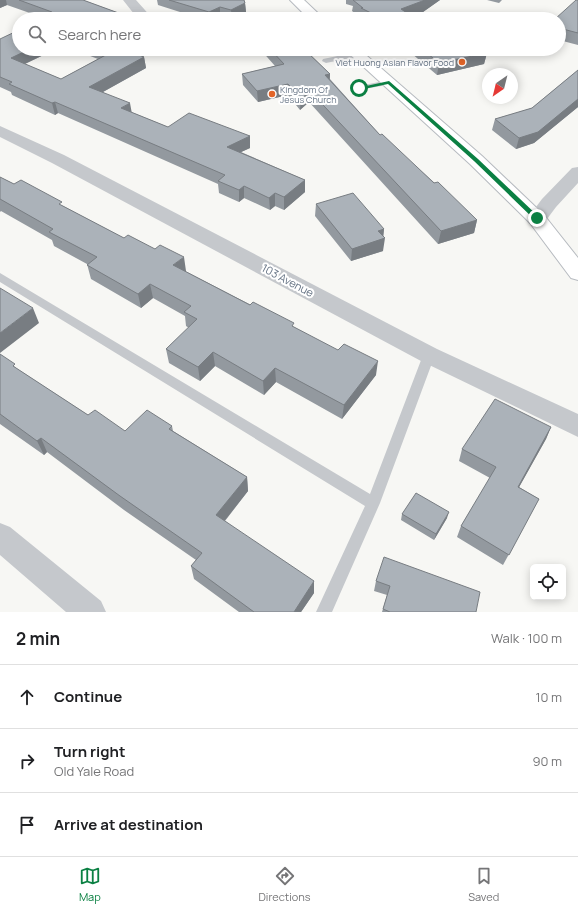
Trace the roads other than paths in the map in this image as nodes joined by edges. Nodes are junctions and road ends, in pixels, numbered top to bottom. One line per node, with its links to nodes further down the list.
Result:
1 (129, 0): 3 (street)
2 (296, 0): 4 (main road)
3 (138, 12)
4 (310, 12)
5 (342, 56): 7 (lane)
6 (359, 56): 8 (main road)
7 (326, 61)
8 (389, 82): 9 (lane); 12 (main road)
9 (359, 88)
10 (0, 131): 15 (street, 103 Avenue)
11 (578, 172): 12 (street)
12 (537, 218): 13 (main road)
13 (578, 273)
14 (0, 277): 17 (lane)
15 (429, 355): 16 (street, 103 Avenue); 17 (lane)
16 (578, 426)
17 (373, 503): 20 (lane)
18 (0, 537): 19 (street)
19 (90, 612)
20 (324, 612)

